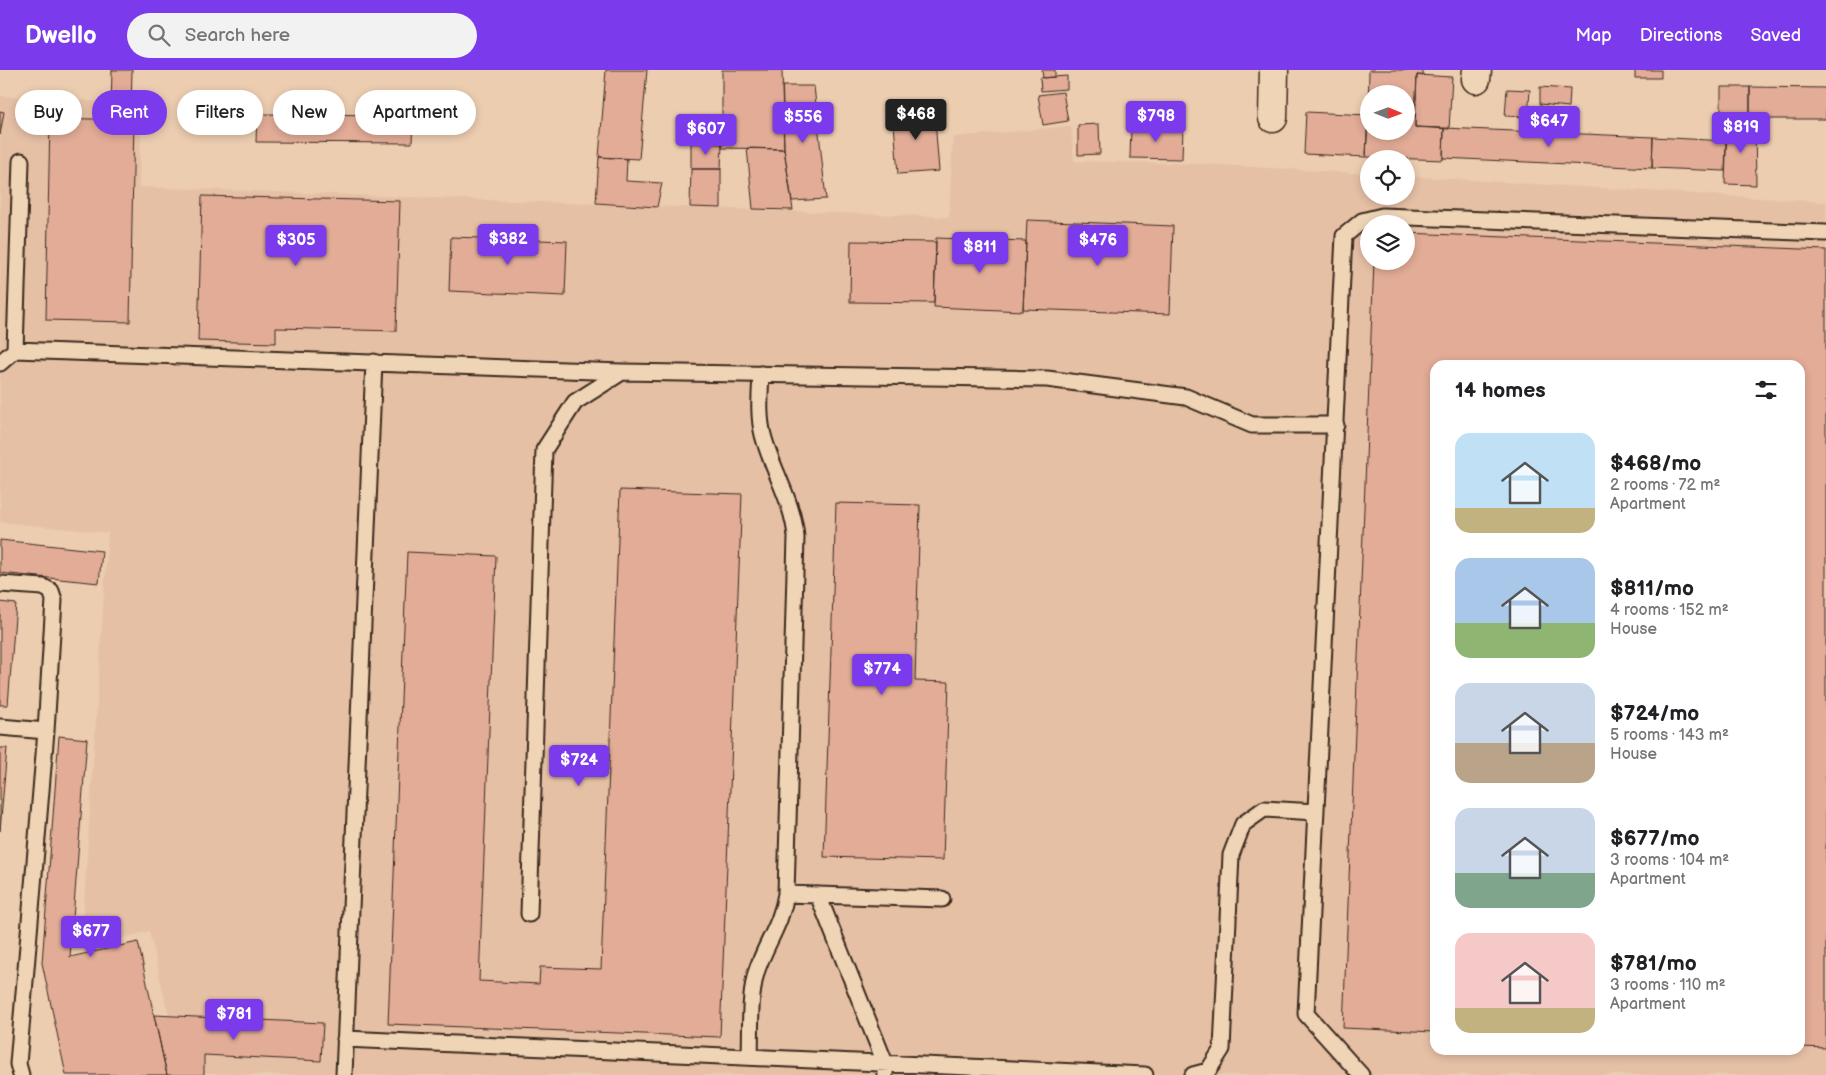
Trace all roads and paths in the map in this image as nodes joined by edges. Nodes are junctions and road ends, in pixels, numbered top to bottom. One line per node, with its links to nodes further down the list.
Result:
1 (1274, 70): 2 (street)
2 (1273, 118)
3 (21, 161): 5 (lane)
4 (1826, 233): 10 (lane)
5 (15, 350): 6 (lane); 7 (lane)
6 (374, 362): 8 (lane); 19 (lane)
7 (0, 363)
8 (622, 372): 9 (lane); 18 (lane)
9 (761, 374): 10 (lane); 15 (lane)
10 (1336, 425): 14 (lane)
11 (0, 584): 13 (lane)
12 (0, 727): 13 (lane)
13 (46, 731): 22 (lane)
14 (1316, 812): 25 (lane); 26 (lane)
15 (786, 894): 16 (lane); 20 (lane)
16 (818, 895): 17 (lane); 21 (lane)
17 (942, 899)
18 (529, 914)
19 (345, 1039): 20 (lane); 23 (lane)
20 (750, 1057): 21 (lane)
21 (885, 1069): 24 (lane)
22 (21, 1075)
23 (344, 1075)
24 (1145, 1075)
25 (1193, 1075)
26 (1361, 1075)

